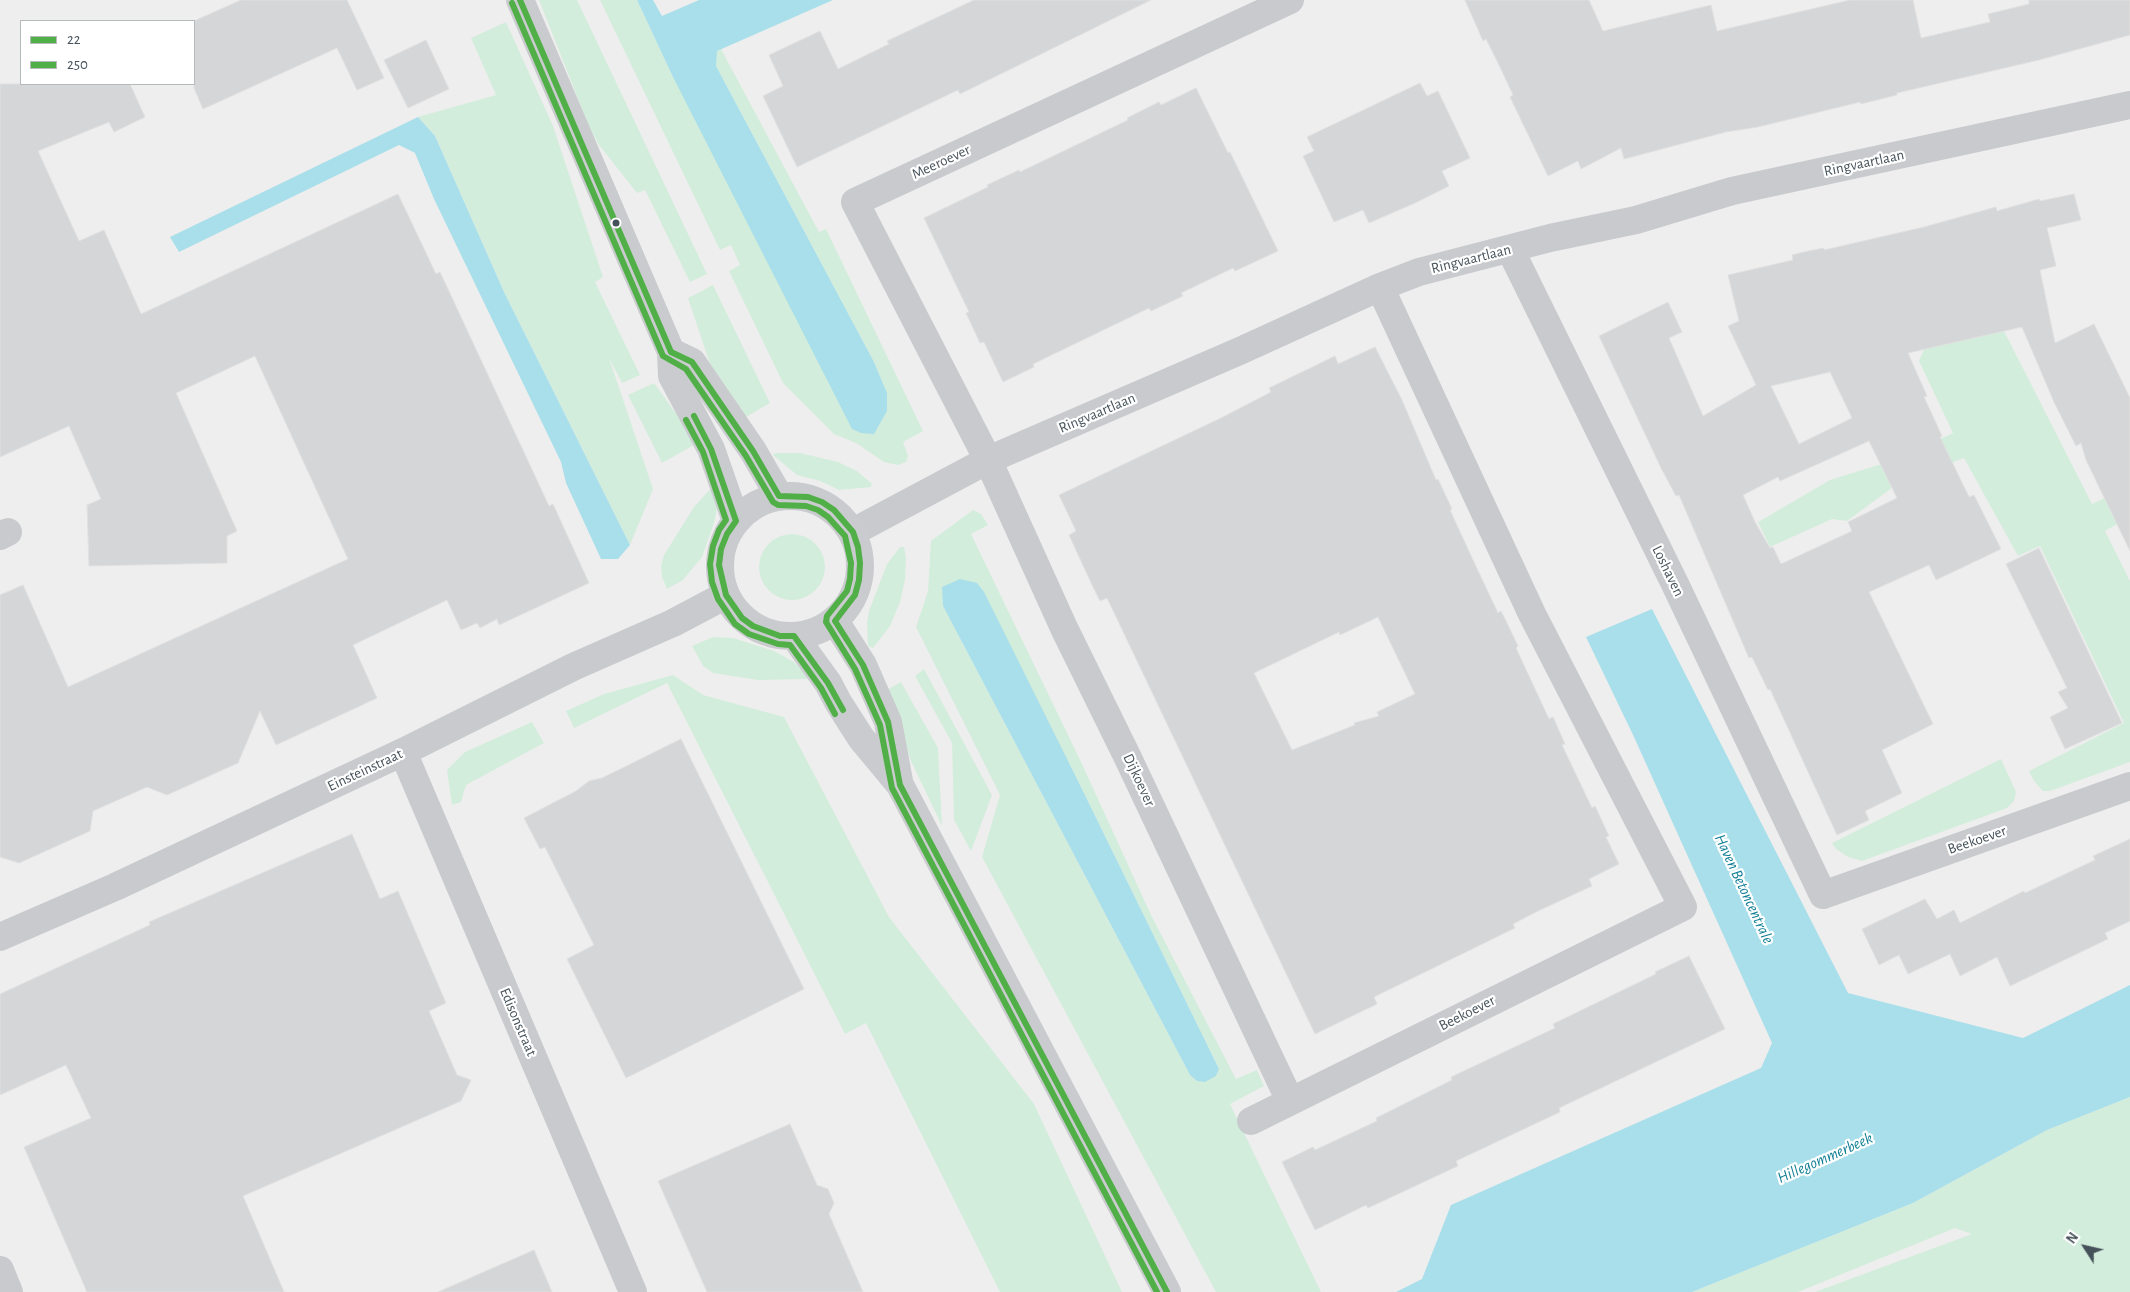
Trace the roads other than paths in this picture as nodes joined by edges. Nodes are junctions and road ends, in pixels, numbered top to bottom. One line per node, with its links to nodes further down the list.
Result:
1 (520, 0): 6 (main road)
2 (1290, 0): 7 (street, Meeroever)
3 (2130, 105): 4 (street, Ringvaartlaan)
4 (1510, 249): 5 (street, Ringvaartlaan); 17 (street, Loshaven)
5 (1380, 286): 7 (street, Ringvaartlaan); 19 (street, Beekoever)
6 (671, 352): 8 (main road); 9 (main road)
7 (988, 460): 10 (street, Ringvaartlaan); 19 (street, Dijkoever)
8 (779, 496): 9 (main road); 10 (main road)
9 (736, 521): 11 (main road)
10 (852, 532): 12 (main road)
11 (726, 595): 13 (main road); 14 (street, Einsteinstraat)
12 (834, 620): 13 (main road); 15 (main road)
13 (794, 636): 15 (main road)
14 (403, 752): 18 (street, Einsteinstraat); 23 (street, Edisonstraat)
15 (900, 785): 24 (main road)
16 (2130, 786): 17 (street, Beekoever)
17 (1823, 895)
18 (0, 937)
19 (1290, 1101): 20 (street, Beekoever)
20 (1251, 1121)
21 (0, 1270): 22 (street)
22 (9, 1292)
23 (632, 1292)
24 (1167, 1292)

